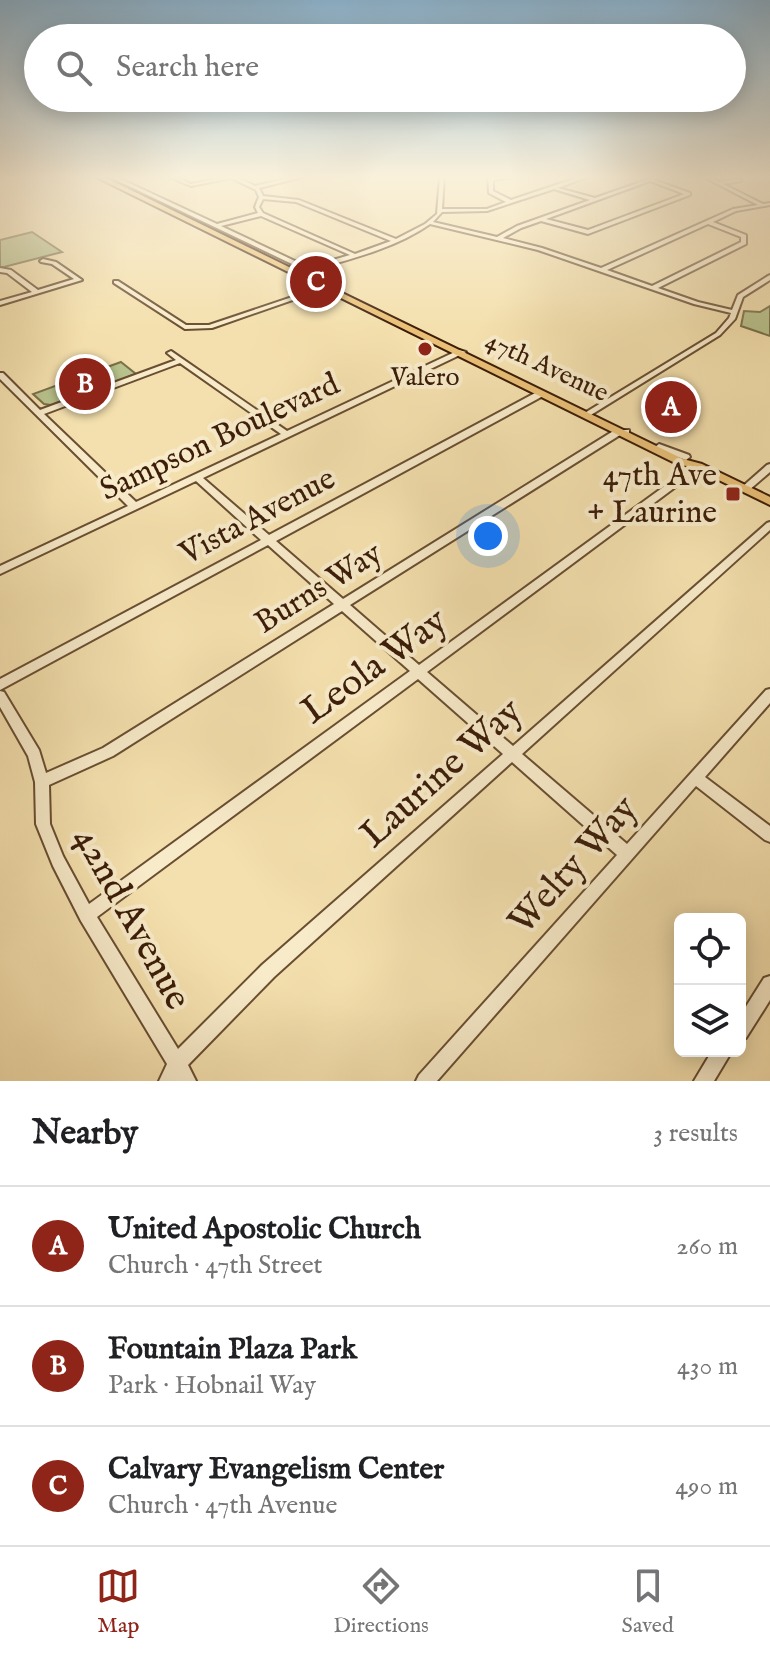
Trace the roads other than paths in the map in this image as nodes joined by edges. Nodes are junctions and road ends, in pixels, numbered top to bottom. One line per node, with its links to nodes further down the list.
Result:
1 (201, 226): 13 (main road, 47th Avenue)
2 (215, 226): 13 (street)
3 (217, 226): 19 (street, 47th Avenue)
4 (289, 226): 16 (street)
5 (360, 226): 15 (street)
6 (423, 226): 15 (street)
7 (445, 226): 14 (street)
8 (520, 226): 14 (street)
9 (567, 226): 10 (street)
10 (603, 226)
11 (698, 226): 20 (street)
12 (722, 226): 24 (street)
13 (206, 229): 19 (main road, 47th Avenue)
14 (498, 239): 20 (street)
15 (394, 240): 16 (street)
16 (352, 254): 19 (street)
17 (43, 261): 25 (street)
18 (0, 270): 25 (street)
19 (294, 270): 23 (main road, 47th Avenue)
20 (602, 270): 24 (street)
21 (770, 277): 27 (street)
22 (116, 282): 23 (street)
23 (327, 287): 28 (main road, 47th Avenue)
24 (653, 288): 27 (street)
25 (37, 292): 26 (street)
26 (0, 303)
27 (734, 312): 34 (street)
28 (462, 352): 32 (main road, 47th Avenue); 34 (main road, 47th Avenue); 36 (street, Sampson Boulevard)
29 (171, 353): 30 (street)
30 (181, 360): 33 (street); 36 (street)
31 (0, 375): 33 (street)
32 (540, 394): 34 (main road, 47th Avenue); 45 (street, Vista Avenue)
33 (39, 413): 43 (street)
34 (589, 414): 35 (main road, 47th Avenue); 37 (main road, 47th Avenue)
35 (618, 432): 37 (street); 38 (main road, 47th Avenue); 47 (street, Burns Way)
36 (287, 435): 40 (street, Sampson Boulevard)
37 (686, 457): 38 (main road, 47th Avenue)
38 (698, 466): 41 (main road, 47th Avenue); 48 (street, Leola Way)
39 (770, 467): 41 (street)
40 (196, 477): 43 (street, Sampson Boulevard); 45 (street)
41 (745, 489): 42 (main road, 47th Avenue)
42 (770, 501)
43 (134, 506): 46 (street, Sampson Boulevard)
44 (770, 525): 52 (street, Laurine Way)
45 (268, 541): 47 (street); 49 (street, Vista Avenue)
46 (0, 570)
47 (342, 605): 48 (street); 54 (street, Burns Way)
48 (419, 673): 52 (street); 57 (street, Leola Way)
49 (0, 685)
50 (770, 694): 53 (street, Welty Way)
51 (0, 696): 54 (street, 42nd Avenue)
52 (512, 754): 56 (street); 61 (street, Laurine Way)
53 (696, 778): 55 (street); 56 (street, Welty Way)
54 (42, 782): 57 (street, 42nd Avenue)
55 (770, 835)
56 (627, 854): 64 (street, Welty Way)
57 (87, 915): 61 (street, 42nd Avenue)
58 (770, 984): 59 (street)
59 (746, 1025)
60 (719, 1057): 65 (street)
61 (176, 1064): 62 (street, Laurine Way); 63 (street, 42nd Avenue)
62 (168, 1081)
63 (187, 1081)
64 (425, 1081)
65 (703, 1081)

